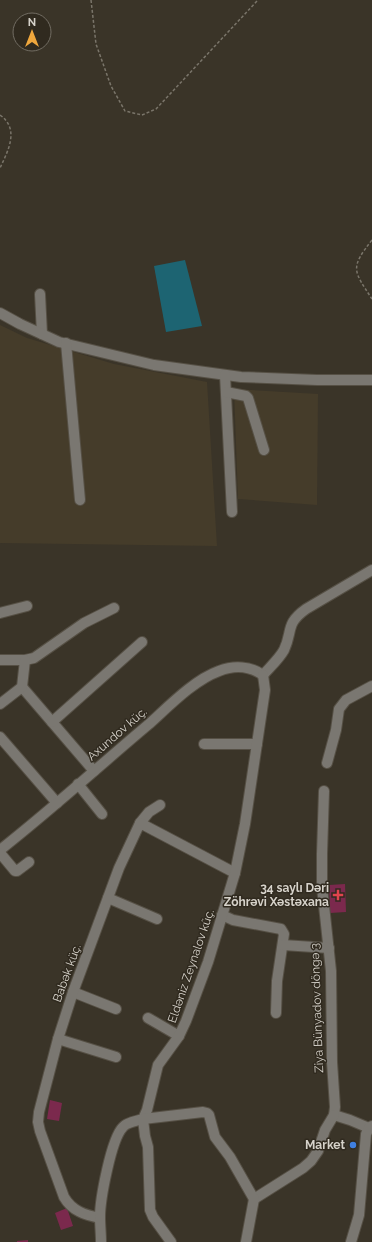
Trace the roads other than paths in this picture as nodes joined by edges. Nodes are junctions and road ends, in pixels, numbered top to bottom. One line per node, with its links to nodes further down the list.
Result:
1 (40, 294): 3 (street)
2 (0, 313): 3 (street)
3 (42, 334): 4 (street)
4 (66, 343): 5 (street); 9 (street)
5 (225, 376): 6 (street); 7 (street)
6 (372, 380)
7 (226, 392): 8 (street); 10 (street)
8 (264, 450)
9 (80, 500)
10 (232, 512)
11 (372, 570): 18 (street)
12 (27, 606): 14 (street)
13 (114, 608): 17 (street)
14 (0, 613)
15 (142, 642): 22 (street)
16 (0, 660): 17 (street)
17 (25, 660): 20 (street)
18 (263, 675): 25 (street, Eldəniz Zeynalov küç.); 27 (street, Axundov küç.)
19 (372, 686): 26 (street)
20 (22, 687): 21 (street); 22 (street)
21 (0, 704)
22 (52, 722): 27 (street)
23 (0, 737): 30 (street)
24 (204, 744): 25 (street)
25 (257, 744): 36 (street, Eldəniz Zeynalov küç.)
26 (327, 763)
27 (94, 771): 28 (street, Axundov küç.)
28 (78, 784): 30 (street, Axundov küç.); 32 (street)
29 (324, 791): 41 (street, Ziya Bünyadov döngə 3)
30 (57, 803): 34 (street, Axundov küç.)
31 (160, 805): 33 (street, Babək küç.)
32 (102, 814)
33 (140, 823): 36 (street); 37 (street, Babək küç.)
34 (0, 852): 35 (street)
35 (29, 862)
36 (235, 873): 38 (street, Eldəniz Zeynalov küç.)
37 (108, 898): 39 (street); 42 (street, Babək küç.)
38 (222, 915): 40 (street); 46 (street, Eldəniz Zeynalov küç.)
39 (157, 919)
40 (283, 946): 41 (street); 44 (street)
41 (329, 948): 49 (street, Ziya Bünyadov döngə 3)
42 (73, 992): 43 (street); 47 (street, Babək küç.)
43 (116, 1009)
44 (276, 1013)
45 (148, 1018): 46 (street)
46 (179, 1036): 50 (street, Eldəniz Zeynalov küç.)
47 (58, 1039): 48 (street); 53 (street, Babək küç.)
48 (116, 1057)
49 (334, 1115): 51 (street); 52 (street)
50 (143, 1119): 52 (street); 53 (street); 55 (street)
51 (370, 1127): 57 (street)
52 (254, 1199): 56 (street)
53 (100, 1218): 54 (street)
54 (101, 1242)
55 (171, 1242)
56 (246, 1242)
57 (351, 1242)

